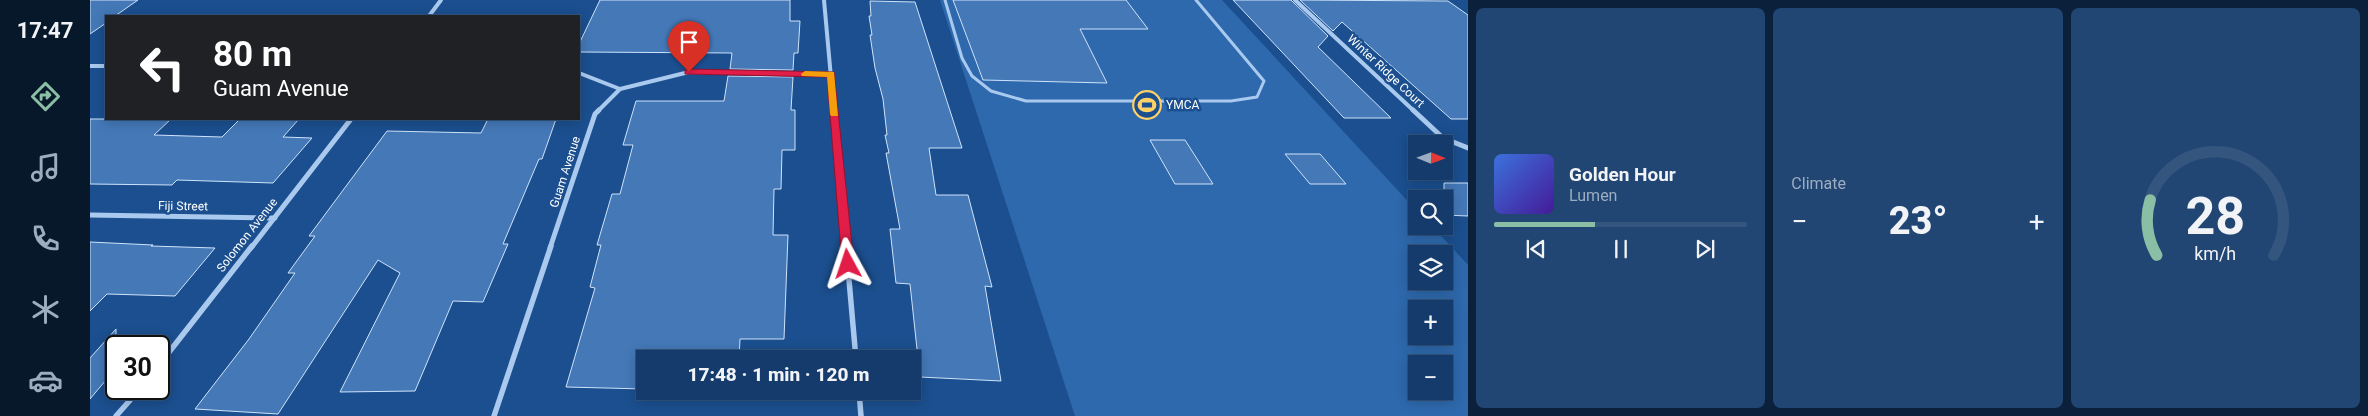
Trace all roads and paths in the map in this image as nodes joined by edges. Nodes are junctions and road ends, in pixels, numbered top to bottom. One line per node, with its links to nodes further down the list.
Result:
1 (441, 0): 6 (street)
2 (824, 0): 10 (street)
3 (945, 0): 4 (lane)
4 (1196, 0)
5 (1295, 0): 13 (street, Winter Ridge Court)
6 (430, 15)
7 (90, 66): 8 (street)
8 (105, 66)
9 (580, 73): 11 (street)
10 (831, 74): 11 (street); 17 (street)
11 (620, 89): 21 (street, Guam Avenue)
12 (350, 120): 15 (street, Solomon Avenue)
13 (1468, 148)
14 (90, 216): 15 (street, Fiji Street)
15 (276, 218): 16 (street, Solomon Avenue)
16 (170, 350)
17 (855, 350)
18 (130, 400): 20 (street)
19 (860, 400): 22 (street)
20 (116, 416)
21 (494, 416)
22 (861, 416)

